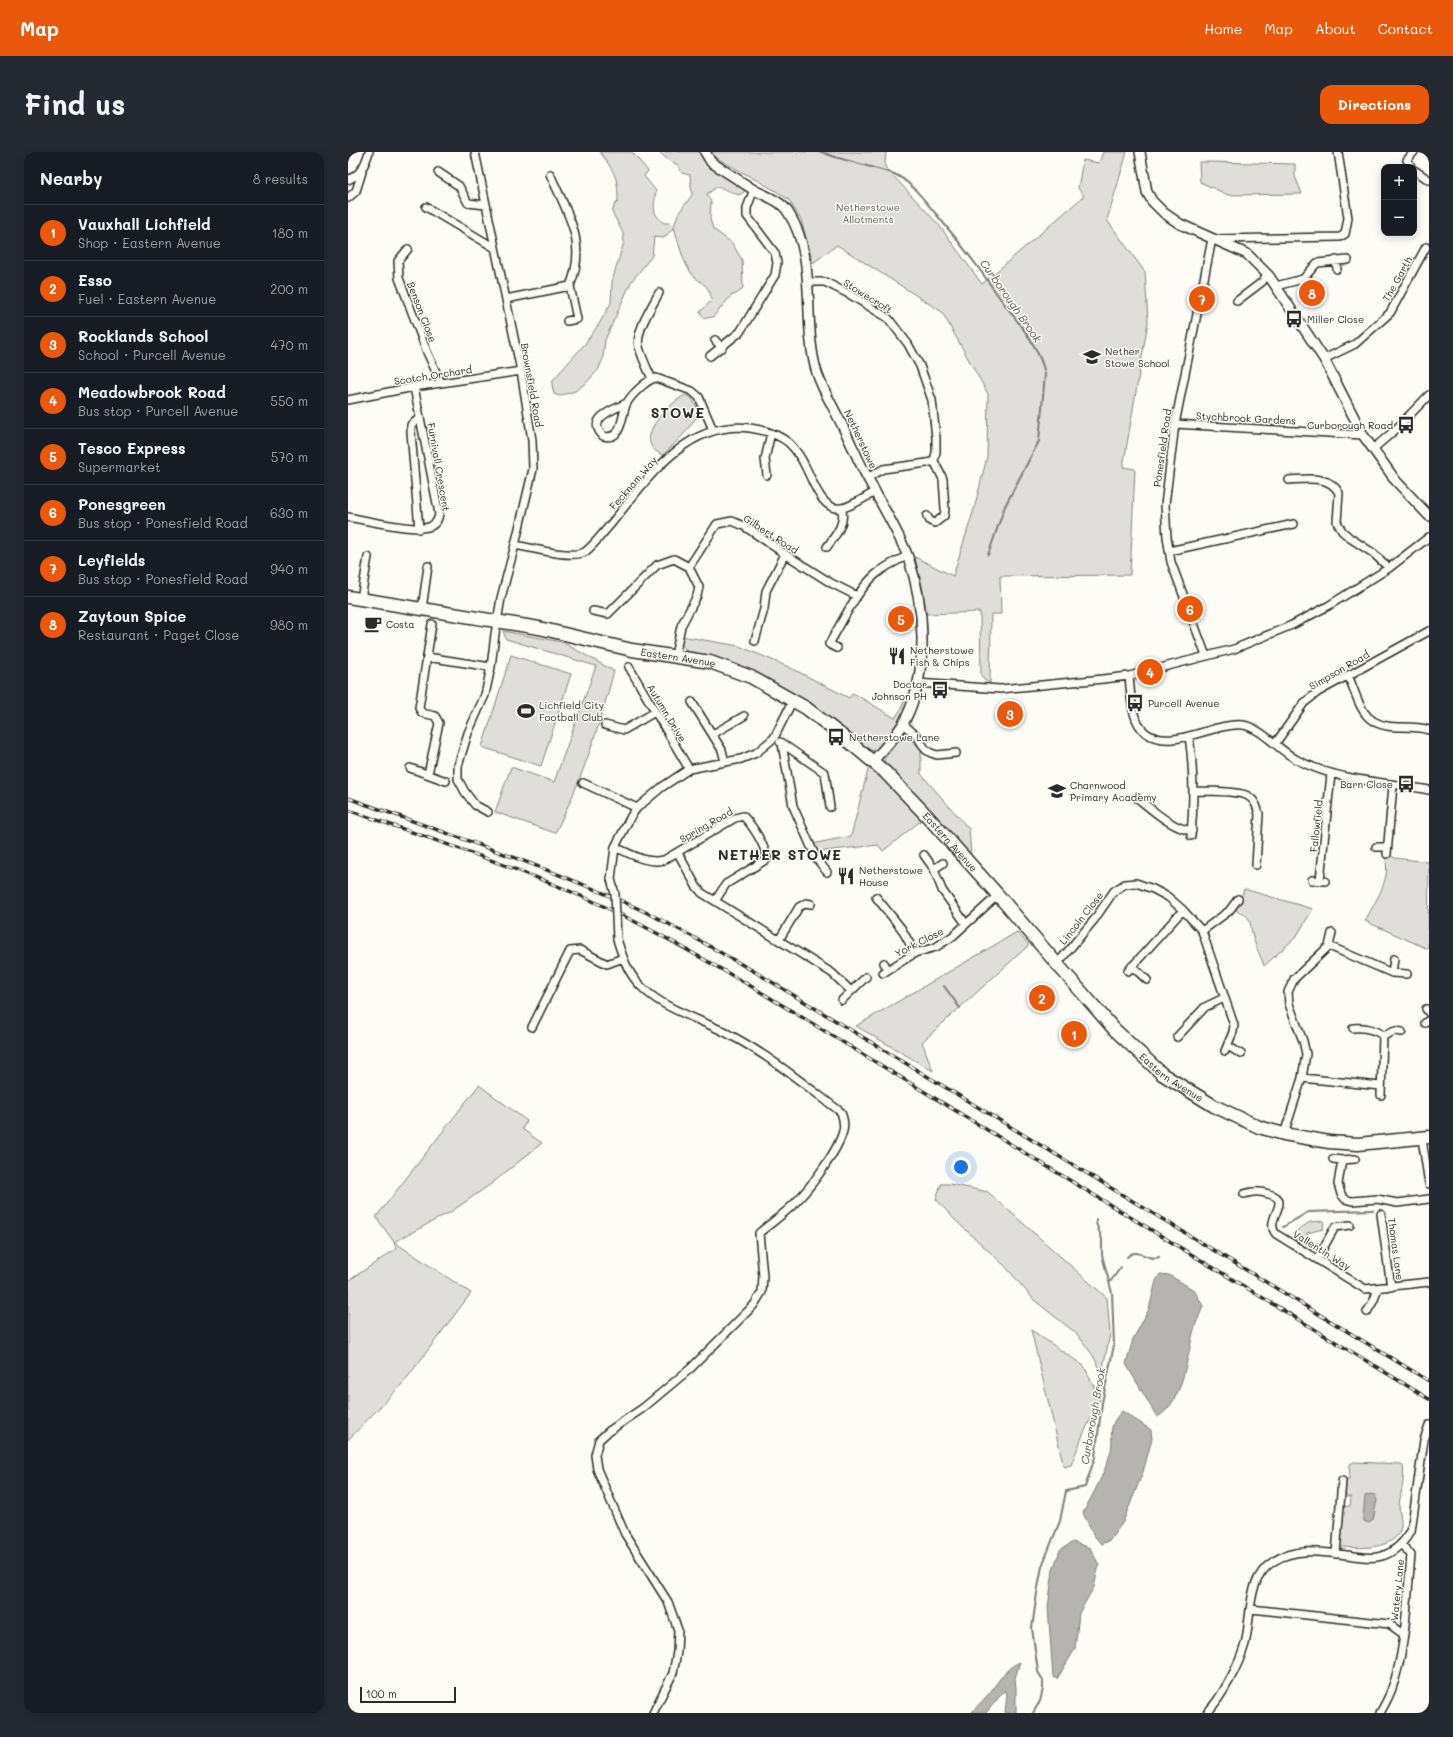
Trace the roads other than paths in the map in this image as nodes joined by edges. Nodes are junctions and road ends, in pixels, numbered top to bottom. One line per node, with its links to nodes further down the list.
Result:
1 (369, 152): 8 (street)
2 (475, 152): 16 (street, Brownsfield Road)
3 (705, 152): 14 (street, Netherstowe)
4 (1140, 152): 18 (street)
5 (1338, 152): 18 (street)
6 (1414, 152): 7 (street)
7 (1409, 164)
8 (364, 166): 12 (street); 15 (street)
9 (438, 172): 16 (street)
10 (1417, 172): 13 (street)
11 (550, 174): 27 (street)
12 (348, 180)
13 (1429, 180)
14 (754, 189): 26 (street, Netherstowe); 34 (street)
15 (348, 198)
16 (486, 205): 20 (street, Brownsfield Road)
17 (426, 207): 20 (street)
18 (1212, 239): 25 (street); 45 (street, Ponesfield Road)
19 (1426, 247): 36 (street, The Garth)
20 (495, 248): 30 (street, Brownsfield Road)
21 (408, 249): 39 (street, Benson Close)
22 (1336, 260): 23 (street); 24 (street); 28 (street)
23 (1348, 260)
24 (1337, 270)
25 (1267, 275): 28 (street); 31 (street)
26 (807, 282): 50 (street, Stowecroft); 52 (street, Netherstowe)
27 (570, 286): 30 (street); 32 (street)
28 (1276, 286): 36 (street)
29 (659, 293): 38 (street)
30 (506, 299): 37 (street, Brownsfield Road)
31 (1237, 301)
32 (567, 321)
33 (716, 340): 34 (street)
34 (722, 348): 35 (street)
35 (710, 356)
36 (1324, 358): 48 (street)
37 (521, 370): 39 (street, Scotch Orchard); 62 (street, Brownsfield Road)
38 (652, 379): 43 (street); 46 (street)
39 (441, 383): 40 (street, Scotch Orchard)
40 (414, 387): 42 (street, Scotch Orchard); 44 (street, Furnivall Crescent)
41 (1428, 397): 49 (street)
42 (348, 400)
43 (627, 403): 43 (street)
44 (420, 420): 60 (street, Furnivall Crescent); 60 (street, Furnivall Crescent)
45 (1175, 424): 48 (street, Stychbrook Gardens); 64 (street, Ponesfield Road)
46 (713, 430): 47 (street, Fecknam Way); 62 (street, Fecknam Way)
47 (771, 433): 51 (street); 55 (street, Fecknam Way)
48 (1363, 435): 49 (street)
49 (1373, 449): 57 (street)
50 (934, 460): 52 (street); 56 (street)
51 (768, 475)
52 (867, 478): 54 (street, Netherstowe)
53 (1292, 482): 70 (street)
54 (875, 492): 55 (street); 66 (street, Netherstowe)
55 (841, 508): 63 (street)
56 (927, 516)
57 (1429, 516)
58 (348, 517): 60 (street)
59 (1294, 524): 64 (street)
60 (419, 529)
61 (1429, 537): 70 (street)
62 (515, 545): 76 (street, Brownsfield Road)
63 (828, 547)
64 (1169, 551): 82 (street, Ponesfield Road)
65 (784, 554): 69 (street, Gilbert Road); 71 (street, Gilbert Road); 79 (street)
66 (907, 556): 71 (street); 88 (street, Netherstowe)
67 (368, 557): 73 (street)
68 (428, 566): 74 (street)
69 (689, 567): 75 (street); 81 (street)
70 (1389, 568): 82 (street)
71 (857, 596): 80 (street)
72 (348, 597): 73 (highway, Eastern Avenue)
73 (361, 599): 74 (highway, Eastern Avenue)
74 (422, 609): 76 (highway, Eastern Avenue)
75 (593, 611)
76 (497, 621): 81 (highway, Eastern Avenue); 84 (street, Brownsfield Road)
77 (432, 624): 83 (street)
78 (1429, 631): 86 (street, Simpson Road)
79 (755, 641)
80 (837, 648)
81 (676, 656): 89 (highway, Eastern Avenue)
82 (1206, 656): 87 (street)
83 (427, 657): 84 (street); 106 (street)
84 (491, 667): 116 (street, Brownsfield Road)
85 (629, 667): 91 (street, Autumn Drive)
86 (1348, 675): 95 (street); 100 (street, Simpson Road)
87 (1128, 676): 88 (street); 97 (street)
88 (917, 683): 93 (street, Netherstowe)
89 (793, 700): 98 (street); 103 (highway, Eastern Avenue)
90 (692, 702): 96 (street)
91 (655, 712): 94 (street); 105 (street, Autumn Drive)
92 (744, 716): 96 (street)
93 (903, 724): 101 (street); 103 (street, Netherstowe)
94 (604, 725)
95 (1429, 730)
96 (713, 734): 102 (street)
97 (1189, 736): 100 (street); 112 (street)
98 (774, 738): 99 (street); 102 (street)
99 (782, 744): 114 (street); 124 (street)
100 (1275, 744): 107 (street)
101 (956, 753)
102 (725, 762): 105 (street)
103 (873, 762): 126 (highway, Eastern Avenue)
104 (410, 768): 106 (street)
105 (689, 769): 115 (street)
106 (428, 774): 108 (street)
107 (1331, 774): 110 (street); 125 (street, Fallowfield)
108 (446, 780)
109 (583, 784): 115 (street)
110 (1393, 785): 111 (street); 118 (street)
111 (1429, 790)
112 (1194, 791): 113 (street); 122 (street)
113 (1137, 798)
114 (830, 807)
115 (637, 808): 117 (street)
116 (488, 812)
117 (615, 847): 119 (street, Spring Road); 138 (street, bridge)
118 (1376, 847)
119 (678, 853): 129 (street); 129 (street, Spring Road)
120 (924, 855): 123 (street)
121 (943, 862): 123 (street)
122 (1257, 862)
123 (934, 869): 132 (street)
124 (827, 872)
125 (1319, 880)
126 (998, 895): 132 (street, York Close); 141 (highway, Eastern Avenue)
127 (876, 897): 137 (street)
128 (1238, 899): 133 (street)
129 (716, 901): 135 (street)
130 (810, 904): 135 (street)
131 (1183, 910): 133 (street, Lincoln Close); 141 (street, Lincoln Close); 145 (street)
132 (966, 924): 137 (street, York Close)
133 (1202, 931): 147 (street, Lincoln Close)
134 (1332, 933): 136 (street)
135 (779, 940): 146 (street)
136 (1329, 946): 142 (street); 155 (street)
137 (915, 953): 140 (street, York Close)
138 (623, 958): 150 (street); 181 (street)
139 (1394, 959): 142 (street)
140 (884, 962)
141 (1056, 964): 158 (highway, Eastern Avenue)
142 (1392, 973): 143 (street)
143 (1407, 974)
144 (866, 977): 146 (street)
145 (1147, 980)
146 (851, 991): 148 (street)
147 (1224, 998): 151 (street); 154 (street, Lincoln Close)
148 (842, 1000)
149 (1358, 1025): 153 (street)
150 (532, 1027)
151 (1179, 1032)
152 (1402, 1032): 153 (street)
153 (1383, 1036): 156 (street)
154 (1241, 1054)
155 (1302, 1078): 156 (street); 158 (street)
156 (1380, 1086): 157 (street)
157 (1381, 1095)
158 (1284, 1134): 159 (highway, Eastern Avenue)
159 (1426, 1138): 163 (street)
160 (1355, 1158): 162 (street)
161 (1333, 1160): 162 (street)
162 (1342, 1160): 165 (street)
163 (1429, 1184)
164 (1244, 1194): 168 (street, Vallentin Way)
165 (1429, 1199)
166 (1381, 1214): 170 (street, Thomas Lane)
167 (1350, 1225): 168 (street)
168 (1317, 1259): 171 (street, Vallentin Way)
169 (1429, 1282): 170 (street, Vallentin Way)
170 (1391, 1287): 171 (street, Vallentin Way)
171 (1378, 1288): 172 (street)
172 (1367, 1312)
173 (1429, 1425): 177 (street)
174 (1342, 1481): 175 (street)
175 (1341, 1501): 176 (street); 178 (street)
176 (1349, 1502)
177 (1401, 1544): 178 (street); 180 (street, Watery Lane)
178 (1336, 1554): 179 (street)
179 (1251, 1609): 180 (street); 182 (street)
180 (1403, 1634): 183 (street, Watery Lane)
181 (653, 1713)
182 (1207, 1713)
183 (1380, 1713)

